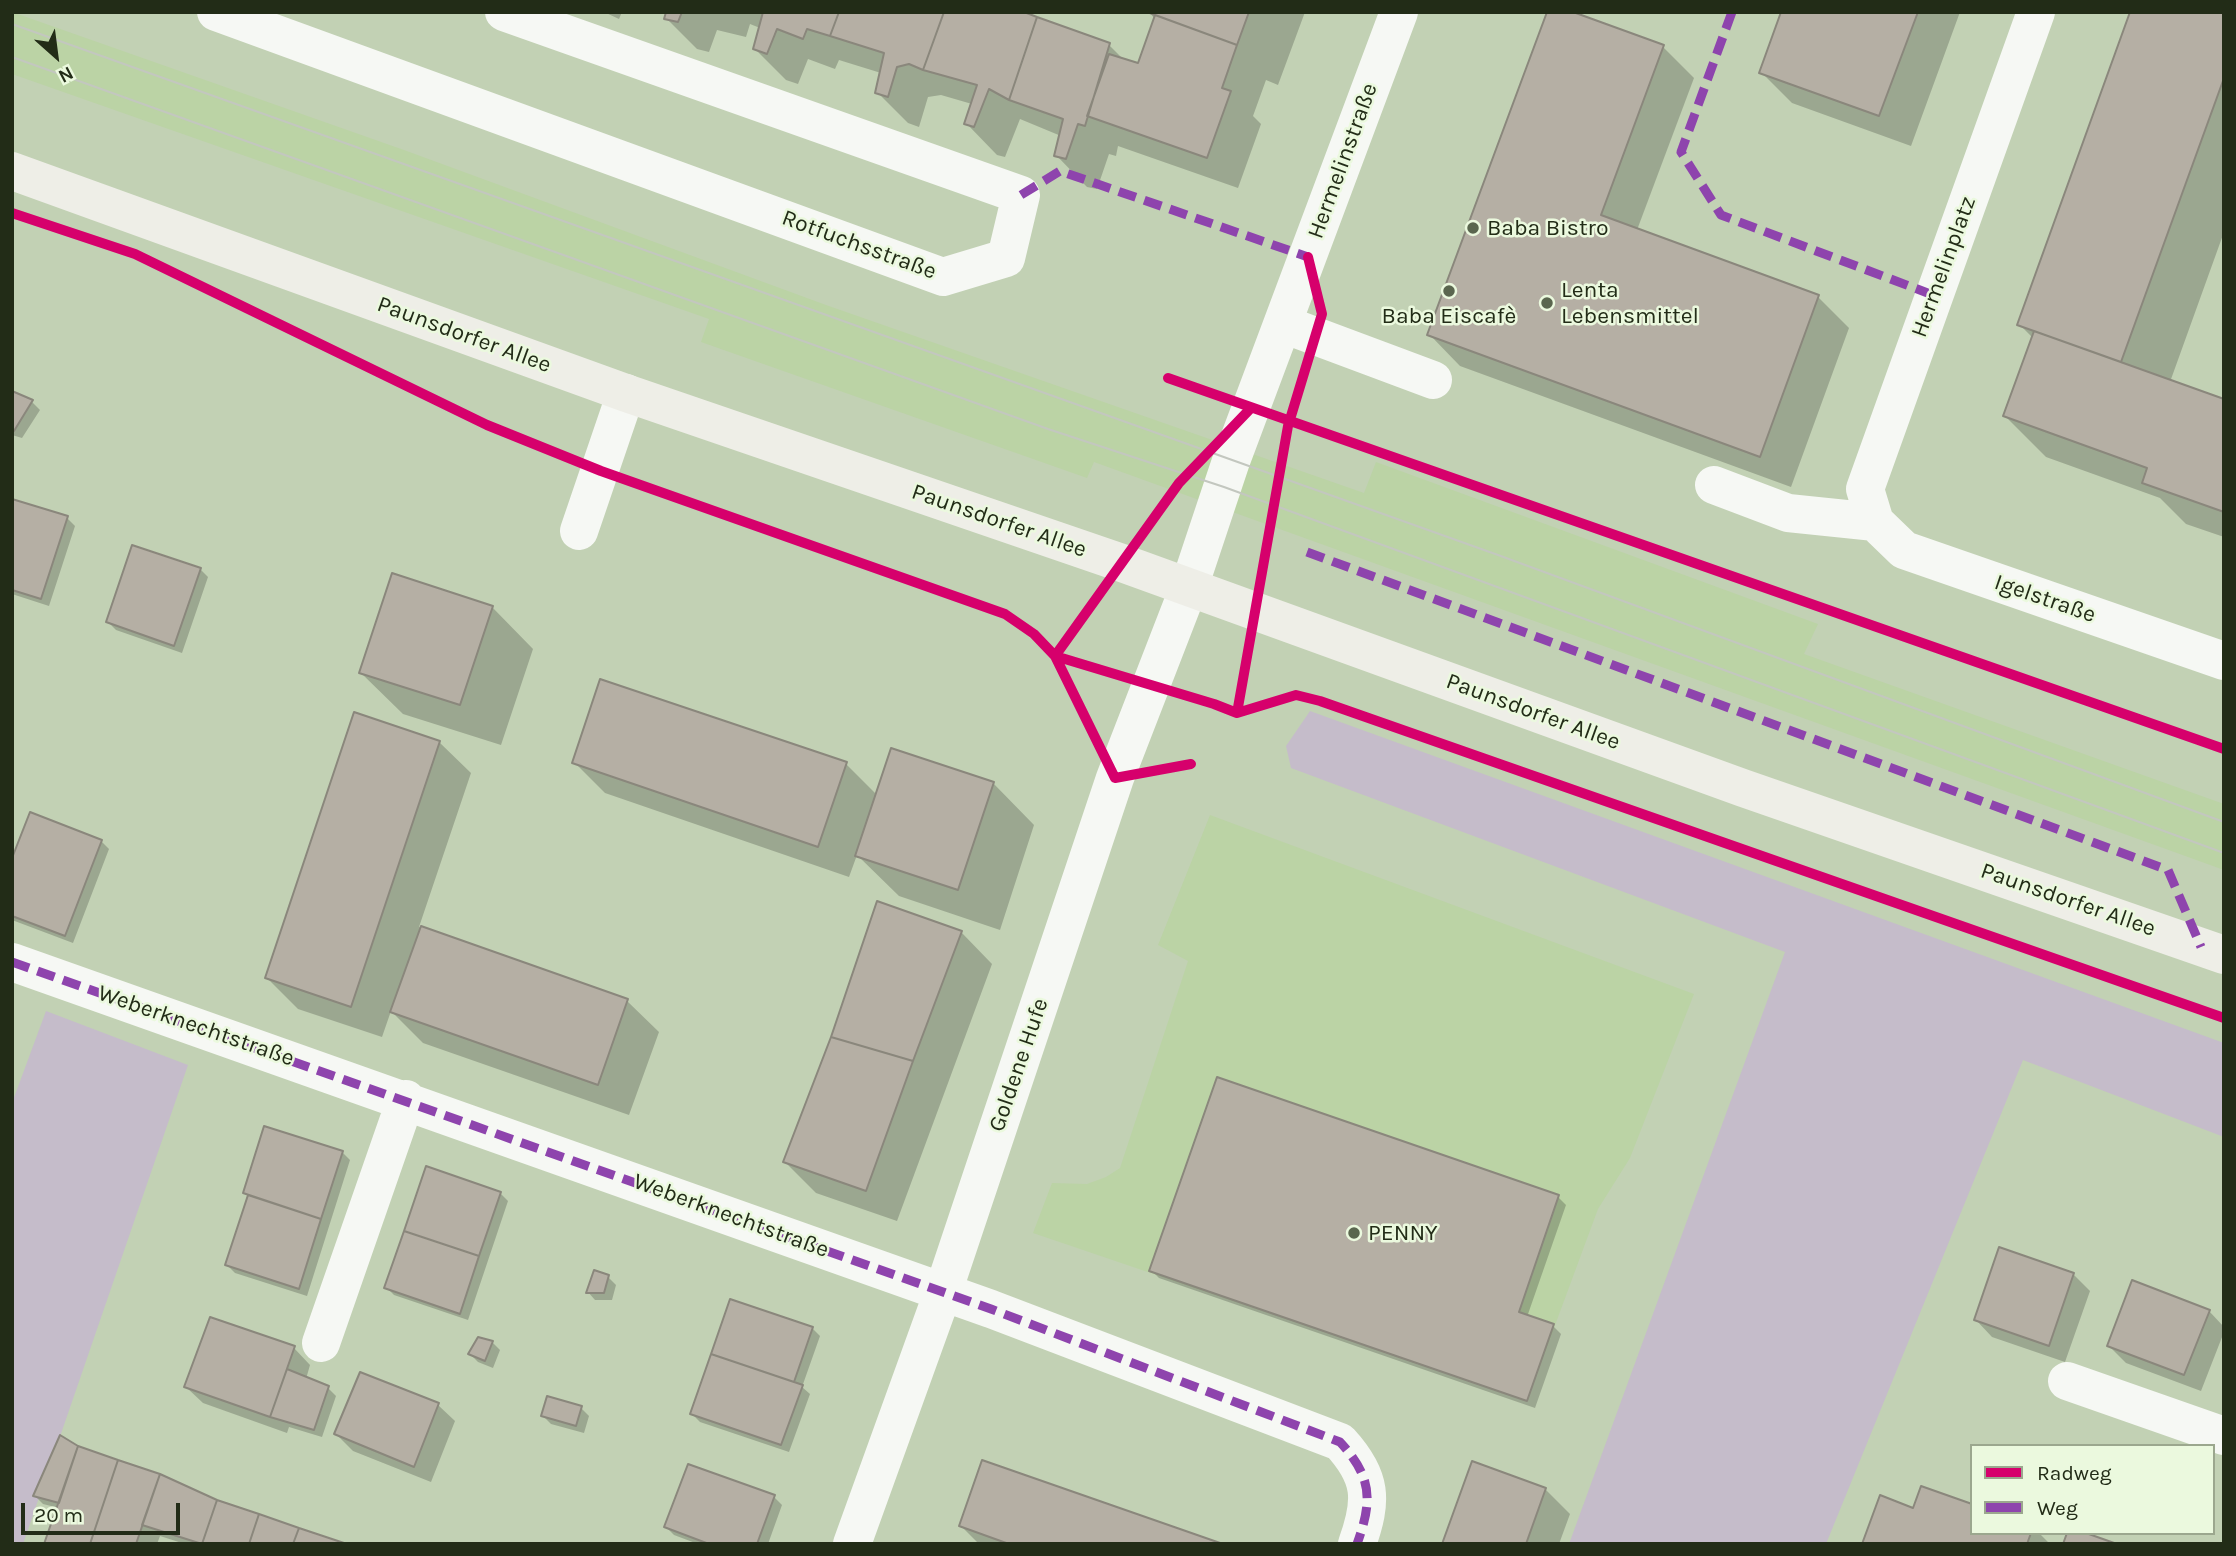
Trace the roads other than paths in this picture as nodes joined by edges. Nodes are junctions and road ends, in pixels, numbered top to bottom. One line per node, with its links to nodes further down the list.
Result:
1 (216, 12): 2 (street, Rotfuchsstraße)
2 (505, 12)
3 (1398, 12): 6 (street, Hermelinstraße)
4 (2036, 12): 10 (street, Hermelinplatz)
5 (12, 171): 8 (main road, Paunsdorfer Allee)
6 (1283, 324): 7 (street); 12 (street, Hermelinstraße)
7 (1433, 380)
8 (626, 393): 11 (street); 12 (main road, Paunsdorfer Allee)
9 (1714, 485): 10 (street)
10 (1875, 522): 13 (street, Igelstraße)
11 (579, 531)
12 (1189, 587): 14 (main road, Paunsdorfer Allee); 17 (street, Goldene Hufe)
13 (2224, 661)
14 (2224, 955)
15 (12, 962): 16 (street, Weberknechtstraße)
16 (406, 1099): 17 (street, Weberknechtstraße); 18 (street)
17 (943, 1292): 21 (street, Goldene Hufe); 22 (street, Weberknechtstraße)
18 (321, 1343)
19 (2067, 1381): 20 (street)
20 (2224, 1436)
21 (852, 1544)
22 (1357, 1544)

